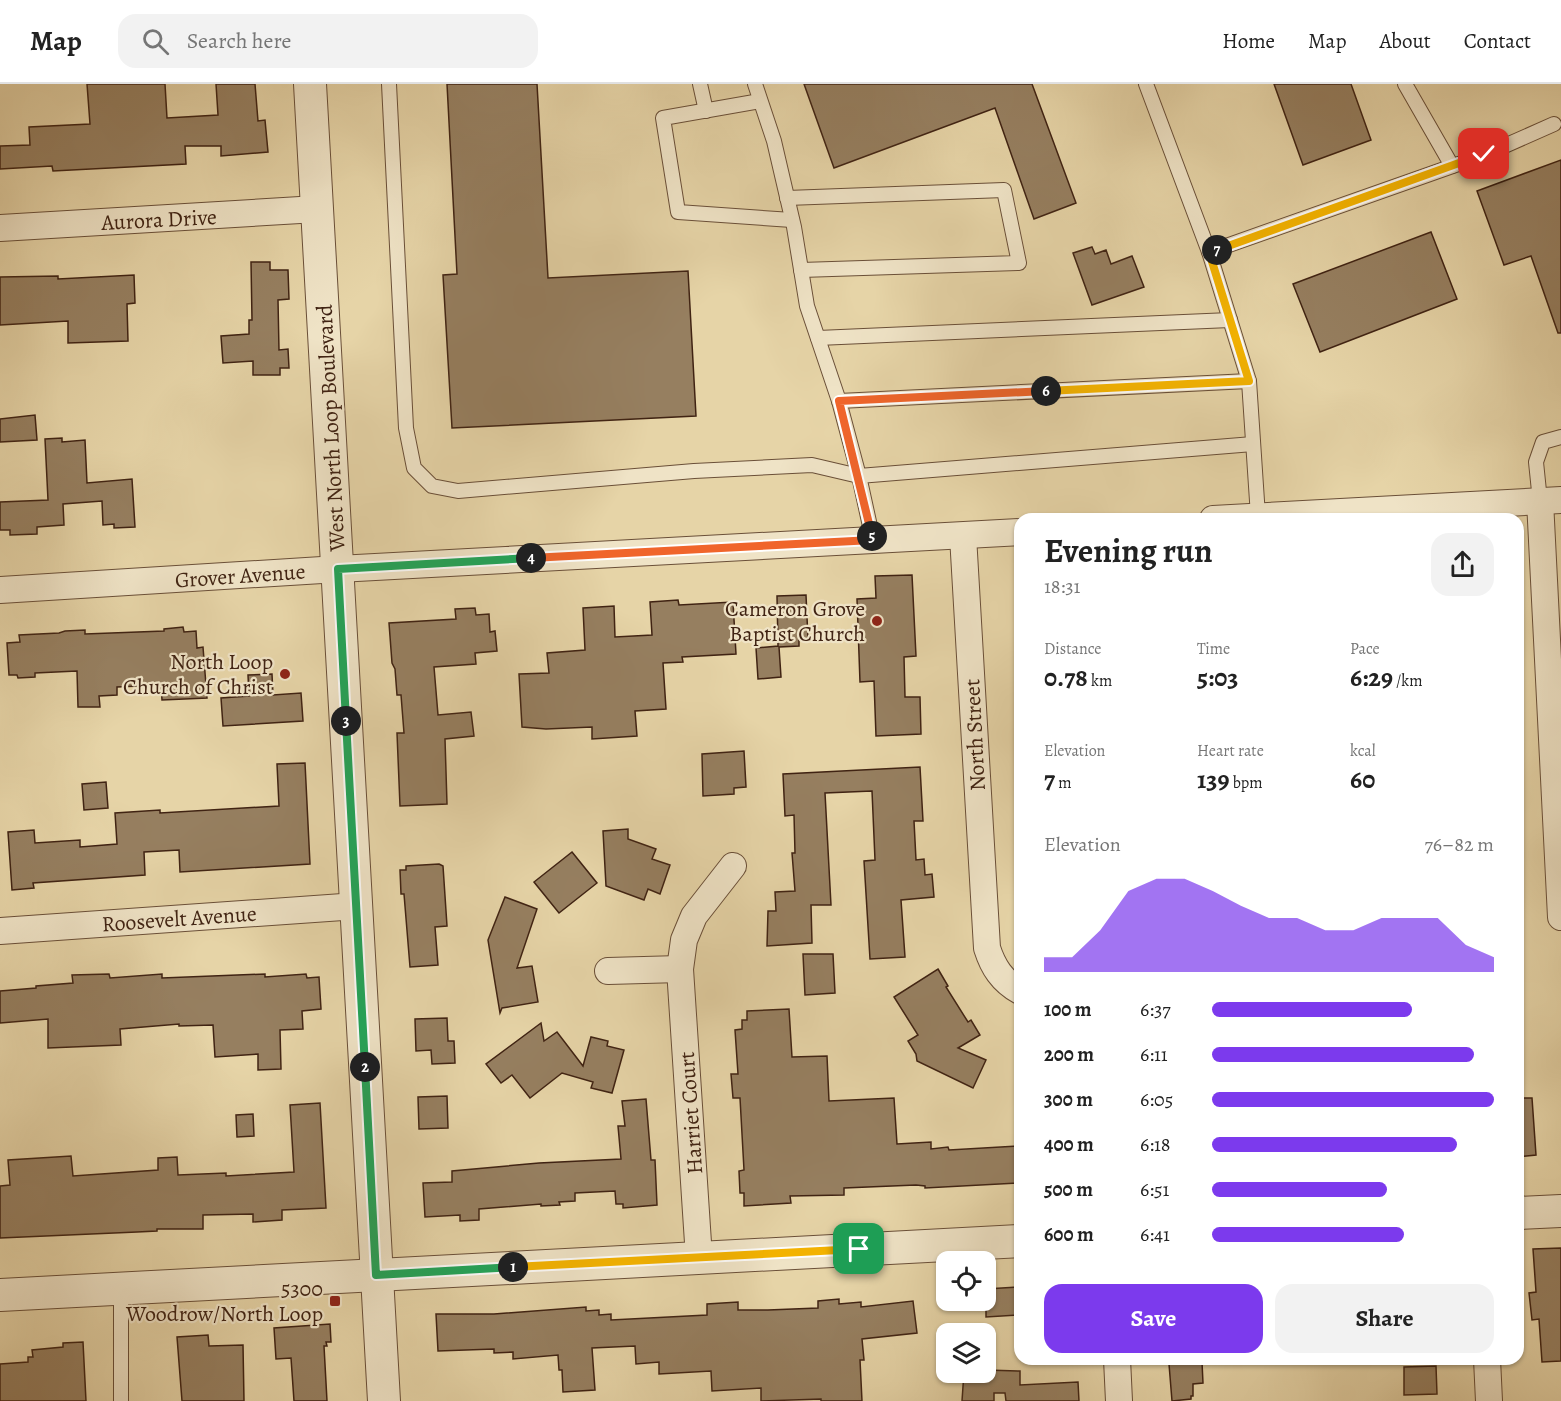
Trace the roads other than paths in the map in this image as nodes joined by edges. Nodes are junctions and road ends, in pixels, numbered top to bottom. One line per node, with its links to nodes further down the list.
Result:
1 (310, 84): 12 (street, West North Loop Boulevard)
2 (389, 84): 23 (lane)
3 (700, 84): 8 (lane)
4 (755, 84): 7 (lane)
5 (1146, 84): 15 (lane)
6 (1405, 84): 10 (lane)
7 (760, 101): 8 (lane); 11 (lane)
8 (706, 111): 13 (lane)
9 (1554, 124): 10 (lane)
10 (1452, 166): 15 (lane)
11 (787, 198): 13 (lane); 16 (lane)
12 (317, 209): 14 (street, Aurora Drive); 30 (street, West North Loop Boulevard)
13 (792, 220): 16 (lane)
14 (0, 228)
15 (1209, 252): 17 (lane)
16 (801, 270): 18 (lane)
17 (1230, 320): 18 (lane); 19 (lane)
18 (818, 338): 20 (lane)
19 (1249, 381): 20 (lane); 22 (lane)
20 (839, 401): 23 (lane)
21 (1561, 437): 24 (lane)
22 (1253, 444): 23 (lane); 25 (lane)
23 (859, 476): 29 (lane)
24 (1550, 500): 26 (street); 32 (street)
25 (1258, 513)
26 (1339, 513)
27 (1014, 532): 28 (street, Grover Avenue)
28 (963, 536): 29 (street, Grover Avenue); 39 (street, North Street)
29 (873, 540): 30 (street, Grover Avenue)
30 (338, 569): 31 (street, Grover Avenue); 34 (street, West North Loop Boulevard)
31 (0, 590)
32 (1559, 858): 35 (street)
33 (733, 866): 37 (street, Harriet Court)
34 (357, 906): 36 (street, Roosevelt Avenue); 44 (street, West North Loop Boulevard)
35 (1561, 917)
36 (0, 931)
37 (680, 969): 38 (street); 43 (street, Harriet Court)
38 (608, 971)
39 (1014, 987)
40 (1561, 1211): 41 (street)
41 (1524, 1213)
42 (1014, 1241): 43 (street)
43 (699, 1258): 44 (street)
44 (376, 1275): 45 (street); 50 (street, West North Loop Boulevard)
45 (121, 1289): 46 (street); 49 (lane)
46 (0, 1295)
47 (1117, 1365): 51 (street)
48 (1487, 1365): 52 (street)
49 (121, 1401)
50 (384, 1401)
51 (1119, 1401)
52 (1490, 1401)

